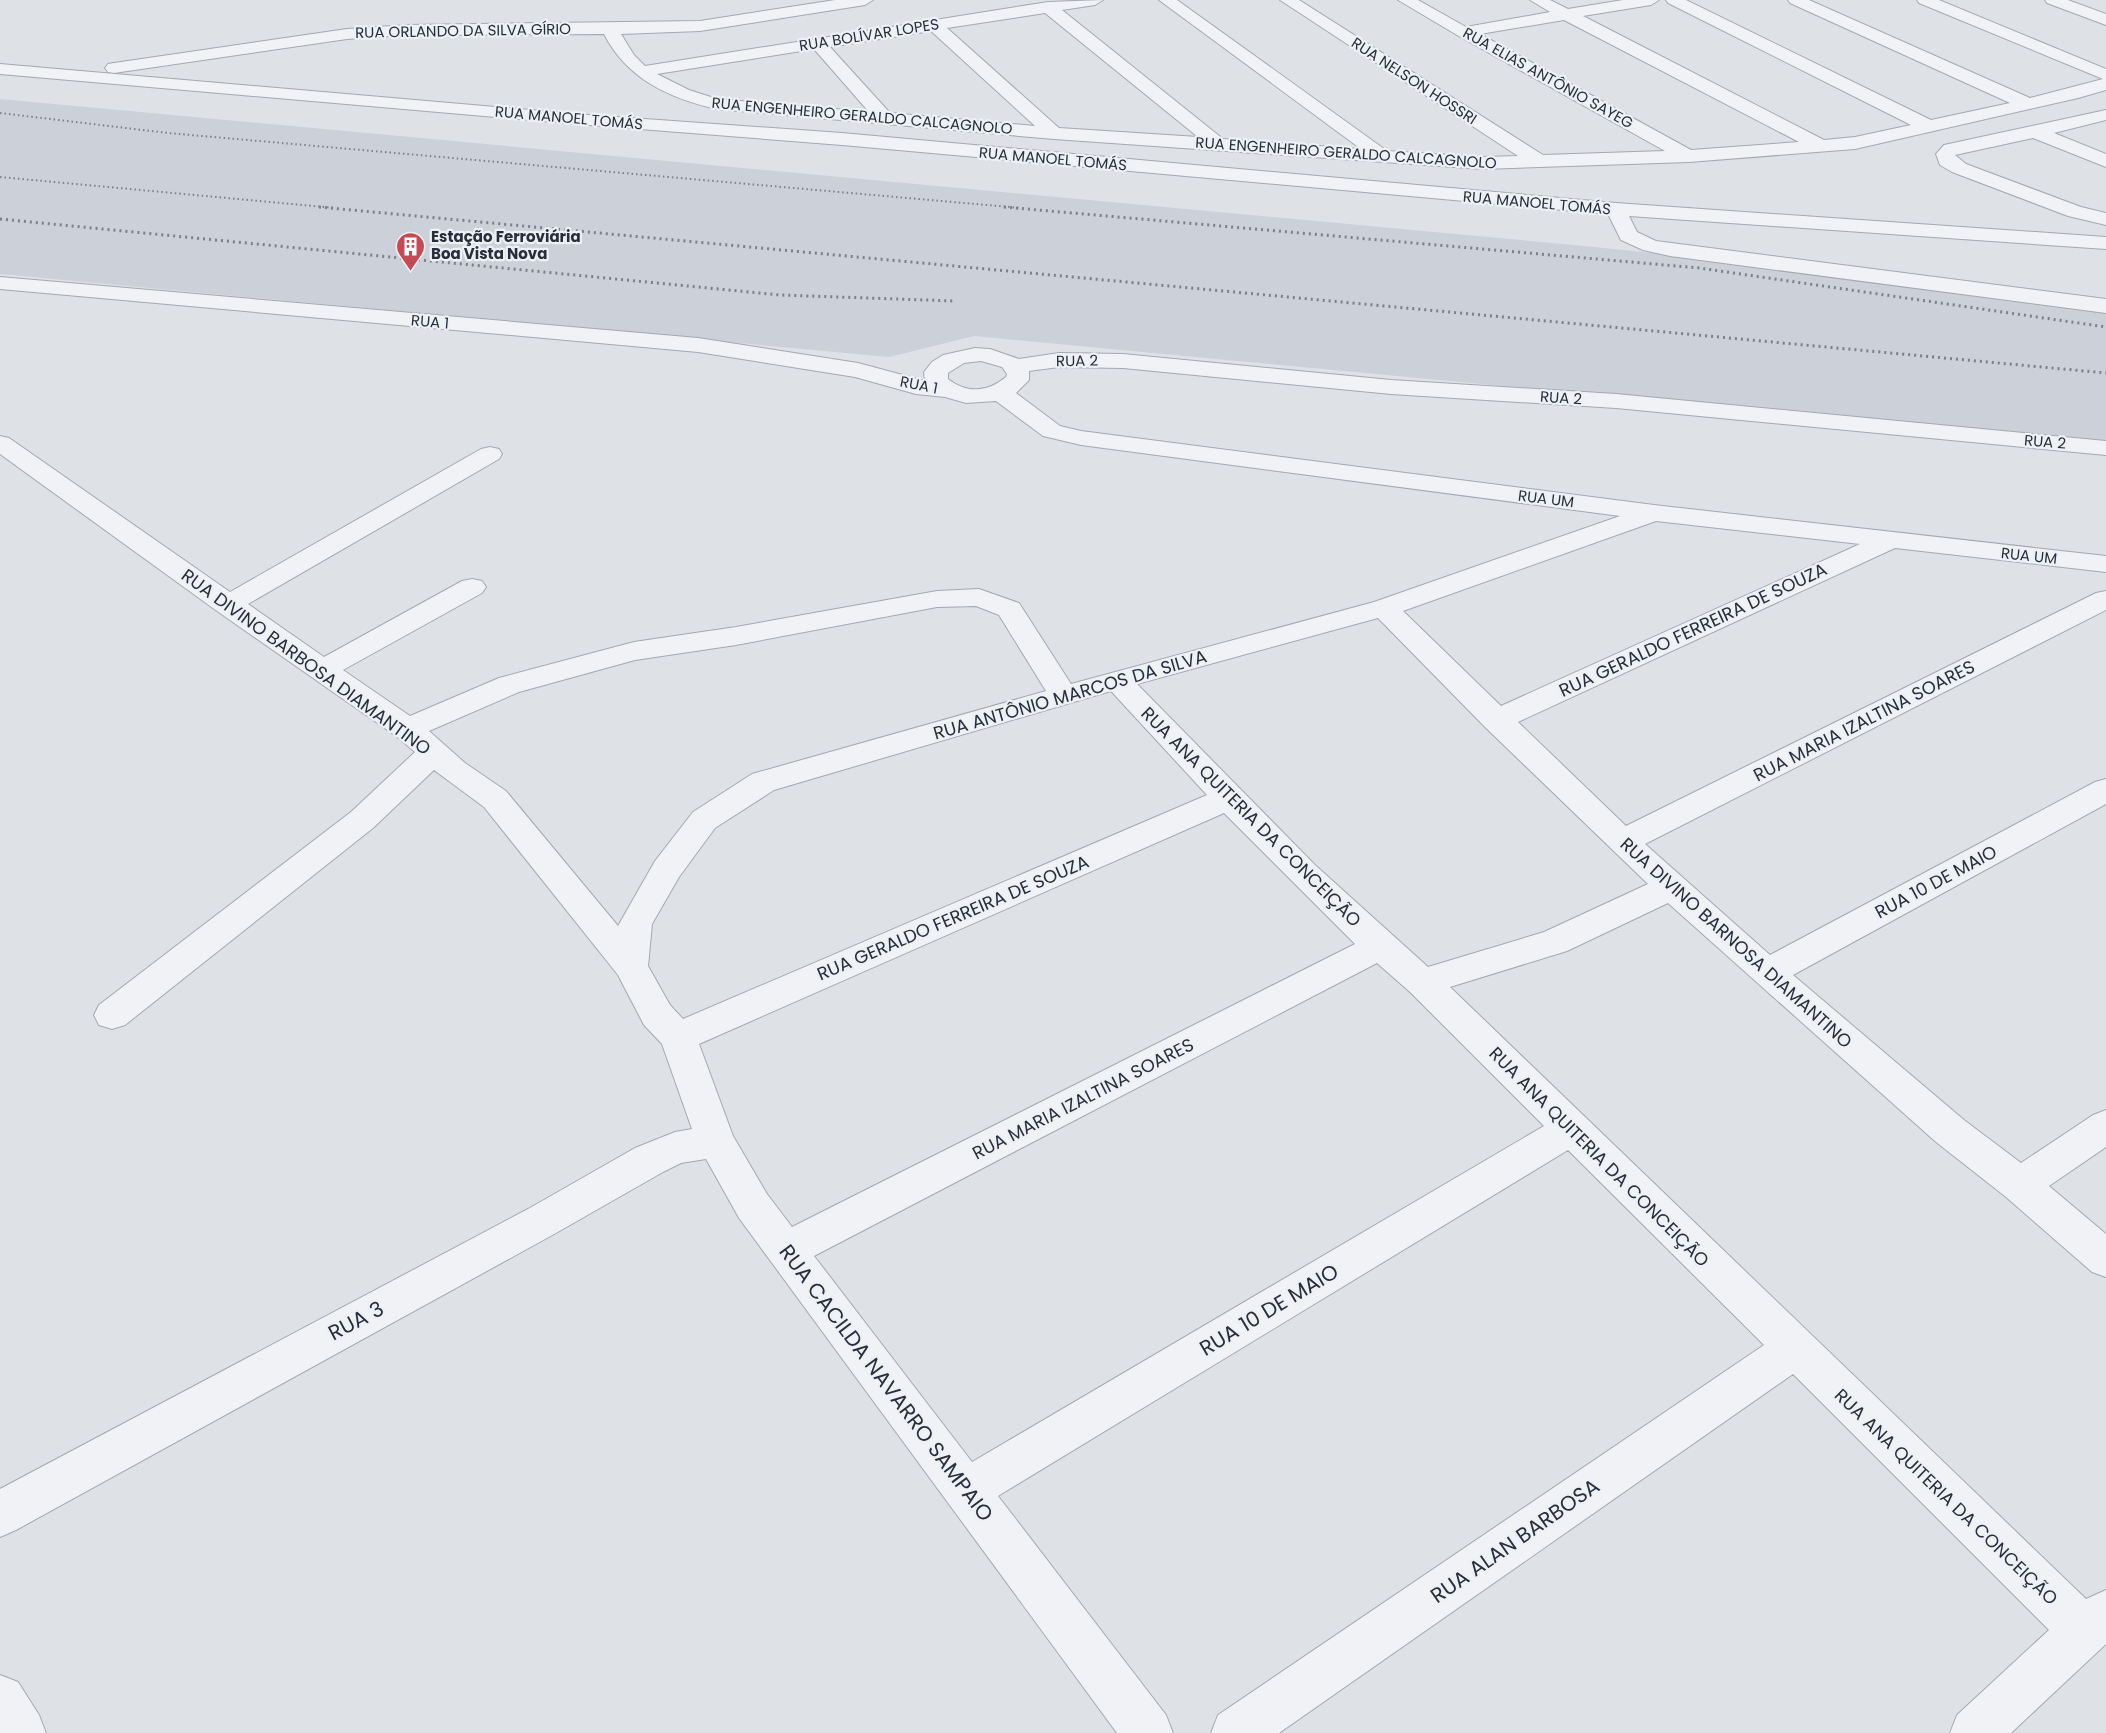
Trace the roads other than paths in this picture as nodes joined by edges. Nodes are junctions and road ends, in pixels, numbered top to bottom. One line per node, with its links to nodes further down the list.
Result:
1 (743, 0): 15 (street)
2 (865, 0): 15 (street, RUA ORLANDO DA SILVA GÍRIO)
3 (1095, 0): 13 (street, RUA BOLÍVAR LOPES)
4 (1167, 0): 35 (street)
5 (1288, 0): 37 (street, RUA NELSON HOSSRI)
6 (1406, 0): 19 (street, RUA ELIAS ANTÔNIO SAYEG)
7 (1538, 0): 14 (street)
8 (1651, 0): 14 (street)
9 (1674, 0): 29 (street)
10 (1796, 0): 26 (street)
11 (1925, 0): 23 (street)
12 (2054, 0): 16 (street)
13 (1048, 7): 17 (street, RUA BOLÍVAR LOPES); 32 (street)
14 (1564, 14): 19 (street); 33 (street)
15 (758, 16): 18 (street, RUA ORLANDO DA SILVA GÍRIO)
16 (2106, 21)
17 (934, 25): 20 (street, RUA BOLÍVAR LOPES); 31 (street)
18 (610, 29): 22 (street, RUA ENGENHEIRO GERALDO CALCAGNOLO); 24 (street, RUA ORLANDO DA SILVA GÍRIO)
19 (1463, 32): 34 (street, RUA ELIAS ANTÔNIO SAYEG)
20 (818, 43): 22 (street, RUA BOLÍVAR LOPES); 28 (street)
21 (0, 69): 24 (street, RUA MANOEL TOMÁS)
22 (643, 71): 28 (street, RUA ENGENHEIRO GERALDO CALCAGNOLO)
23 (2106, 75)
24 (62, 76): 38 (street, RUA MANOEL TOMÁS)
25 (2106, 84): 26 (street, RUA ENGENHEIRO GERALDO CALCAGNOLO)
26 (2025, 104): 29 (street, RUA ENGENHEIRO GERALDO CALCAGNOLO)
27 (2106, 115): 30 (street)
28 (885, 119): 31 (street, RUA ENGENHEIRO GERALDO CALCAGNOLO)
29 (1930, 127): 33 (street, RUA ENGENHEIRO GERALDO CALCAGNOLO)
30 (2035, 132): 36 (street); 39 (street)
31 (1054, 133): 32 (street, RUA ENGENHEIRO GERALDO CALCAGNOLO)
32 (1219, 145): 35 (street, RUA ENGENHEIRO GERALDO CALCAGNOLO)
33 (1822, 146): 34 (street, RUA ENGENHEIRO GERALDO CALCAGNOLO)
34 (1689, 156): 37 (street, RUA ENGENHEIRO GERALDO CALCAGNOLO)
35 (1384, 157): 37 (street, RUA ENGENHEIRO GERALDO CALCAGNOLO)
36 (2106, 161)
37 (1540, 162)
38 (1616, 209): 40 (street, RUA MANOEL TOMÁS); 42 (street)
39 (2106, 219)
40 (2106, 243)
41 (0, 283): 45 (street, RUA 1)
42 (2106, 306)
43 (943, 364): 44 (street, RUA 1); 45 (street, RUA 1); 46 (street)
44 (1016, 366): 47 (street); 49 (street, RUA 2)
45 (858, 370): 46 (street, RUA 1)
46 (945, 390): 47 (street, RUA 1)
47 (1000, 392): 51 (street, RUA UM)
48 (0, 443): 56 (street, RUA DIVINO BARBOSA DIAMANTINO)
49 (2106, 448)
50 (490, 454): 56 (street)
51 (1654, 513): 52 (street, RUA UM); 57 (street, RUA ANTÔNIO MARCOS DA SILVA)
52 (1889, 541): 53 (street, RUA UM); 61 (street, RUA GERALDO FERREIRA DE SOUZA)
53 (2106, 564)
54 (472, 586): 58 (street)
55 (2106, 599): 66 (street, RUA MARIA IZALTINA SOARES)
56 (227, 605): 58 (street, RUA DIVINO BARBOSA DIAMANTINO)
57 (1384, 608): 59 (street, RUA ANTÔNIO MARCOS DA SILVA); 61 (street, RUA DIVINO BARNOSA DIAMANTINO)
58 (321, 670): 62 (street, RUA DIVINO BARBOSA DIAMANTINO)
59 (1117, 680): 60 (street, RUA ANTÔNIO MARCOS DA SILVA); 65 (street, RUA ANA QUITERIA DA CONCEIÇÃO)
60 (1064, 696): 62 (street); 69 (street, RUA ANTÔNIO MARCOS DA SILVA)
61 (1496, 720): 66 (street, RUA DIVINO BARNOSA DIAMANTINO)
62 (407, 729): 63 (street, RUA DIVINO BARBOSA DIAMANTINO)
63 (434, 752): 69 (street, RUA DIVINO BARBOSA DIAMANTINO); 72 (street)
64 (2106, 790): 70 (street, RUA 10 DE MAIO)
65 (1229, 798): 68 (street, RUA ANA QUITERIA DA CONCEIÇÃO); 73 (street, RUA GERALDO FERREIRA DE SOUZA)
66 (1622, 842): 67 (street, RUA DIVINO BARNOSA DIAMANTINO)
67 (1672, 887): 70 (street, RUA DIVINO BARNOSA DIAMANTINO); 71 (street)
68 (1379, 947): 71 (street, RUA ANA QUITERIA DA CONCEIÇÃO); 78 (street, RUA MARIA IZALTINA SOARES)
69 (630, 966): 73 (street)
70 (1767, 974): 77 (street, RUA DIVINO BARNOSA DIAMANTINO)
71 (1422, 982): 75 (street, RUA ANA QUITERIA DA CONCEIÇÃO)
72 (112, 1015)
73 (667, 1026): 76 (street, RUA CACILDA NAVARRO SAMPAIO)
74 (2106, 1126): 77 (street)
75 (1571, 1129): 80 (street, RUA ANA QUITERIA DA CONCEIÇÃO); 81 (street, RUA 10 DE MAIO)
76 (716, 1141): 78 (street, RUA CACILDA NAVARRO SAMPAIO); 82 (street, RUA 3)
77 (2020, 1185): 79 (street, RUA DIVINO BARNOSA DIAMANTINO)
78 (786, 1251): 81 (street, RUA CACILDA NAVARRO SAMPAIO)
79 (2106, 1259)
80 (1794, 1349): 83 (street, RUA ANA QUITERIA DA CONCEIÇÃO); 87 (street, RUA ALAN BARBOSA)
81 (967, 1490): 86 (street, RUA CACILDA NAVARRO SAMPAIO)
82 (0, 1514)
83 (2095, 1622): 88 (street)
84 (0, 1700): 85 (street)
85 (21, 1733)
86 (1148, 1733)
87 (1236, 1733)
88 (1975, 1733)

